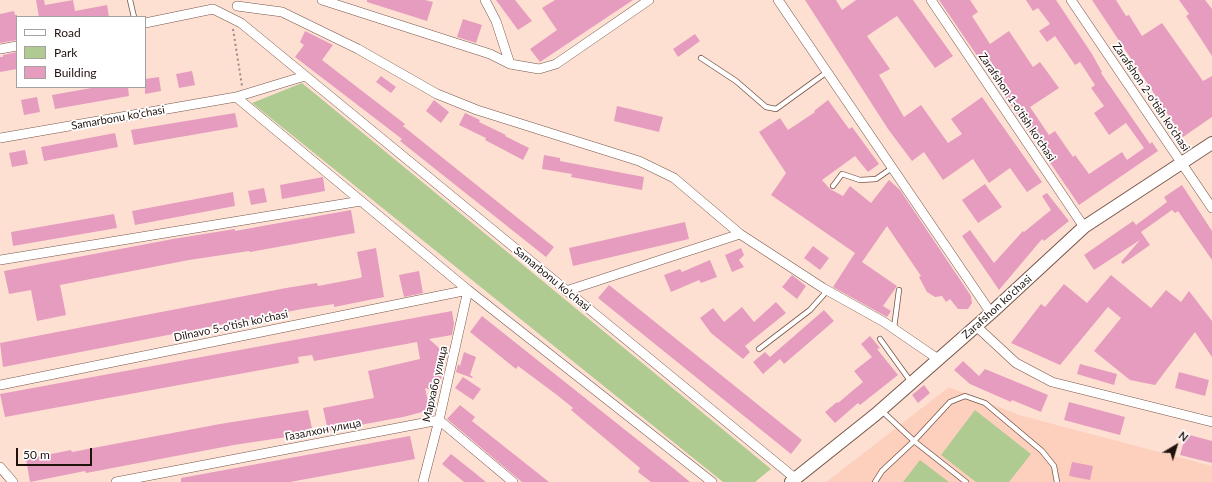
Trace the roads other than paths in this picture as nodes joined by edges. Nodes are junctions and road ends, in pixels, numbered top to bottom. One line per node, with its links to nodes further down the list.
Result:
1 (130, 0): 9 (lane)
2 (322, 0): 15 (street)
3 (485, 0): 15 (street)
4 (649, 0): 15 (street)
5 (778, 0): 16 (street)
6 (931, 0): 26 (street, Zarafshon 1-o'tish ko'chasi)
7 (1071, 0): 21 (street, Zarafshon 2-o'tish ko'chasi)
8 (239, 3): 10 (street); 27 (street)
9 (134, 16)
10 (241, 23): 11 (street, Samarbonu ko'chasi); 17 (street, Samarbonu ko'chasi)
11 (146, 24)
12 (16, 46): 13 (street)
13 (0, 49)
14 (701, 58): 16 (lane)
15 (510, 64)
16 (827, 72): 22 (street)
17 (305, 76): 18 (street, Samarbonu ko'chasi); 32 (street, Samarbonu ko'chasi)
18 (240, 95): 19 (street, Samarbonu ko'chasi); 24 (street)
19 (0, 138)
20 (1212, 143): 21 (street, Zarafshon ko'chasi)
21 (1182, 163): 25 (street, Zarafshon 2-o'tish ko'chasi); 26 (street, Zarafshon ko'chasi)
22 (892, 168): 23 (lane); 33 (street)
23 (833, 186)
24 (361, 201): 28 (street); 29 (street)
25 (1212, 208)
26 (1084, 228): 33 (street, Zarafshon ko'chasi)
27 (740, 234): 30 (street); 32 (street)
28 (0, 260)
29 (468, 290): 40 (street, Dilnavo 5-o'tish ko'chasi); 42 (street, Мархабо улица); 51 (street)
30 (828, 290): 35 (street); 37 (lane)
31 (899, 290): 35 (lane)
32 (566, 291): 46 (street, Samarbonu ko'chasi)
33 (991, 313): 34 (street, Zarafshon ko'chasi)
34 (976, 326): 38 (street, Zarafshon ko'chasi); 43 (street)
35 (894, 328): 38 (street)
36 (880, 339): 39 (lane)
37 (758, 349)
38 (938, 359): 39 (street, Zarafshon ko'chasi)
39 (911, 382): 41 (street, Zarafshon ko'chasi)
40 (0, 385)
41 (881, 410): 44 (lane); 46 (street, Zarafshon ko'chasi)
42 (439, 420): 48 (street, Газалхон улица); 49 (street, Мархабо улица); 50 (street)
43 (1212, 422)
44 (914, 441): 52 (lane); 53 (lane); 54 (lane)
45 (0, 467): 47 (street)
46 (795, 481)
47 (13, 482)
48 (116, 482)
49 (423, 482)
50 (513, 482)
51 (712, 482)
52 (875, 482)
53 (966, 482)
54 (1057, 482)

